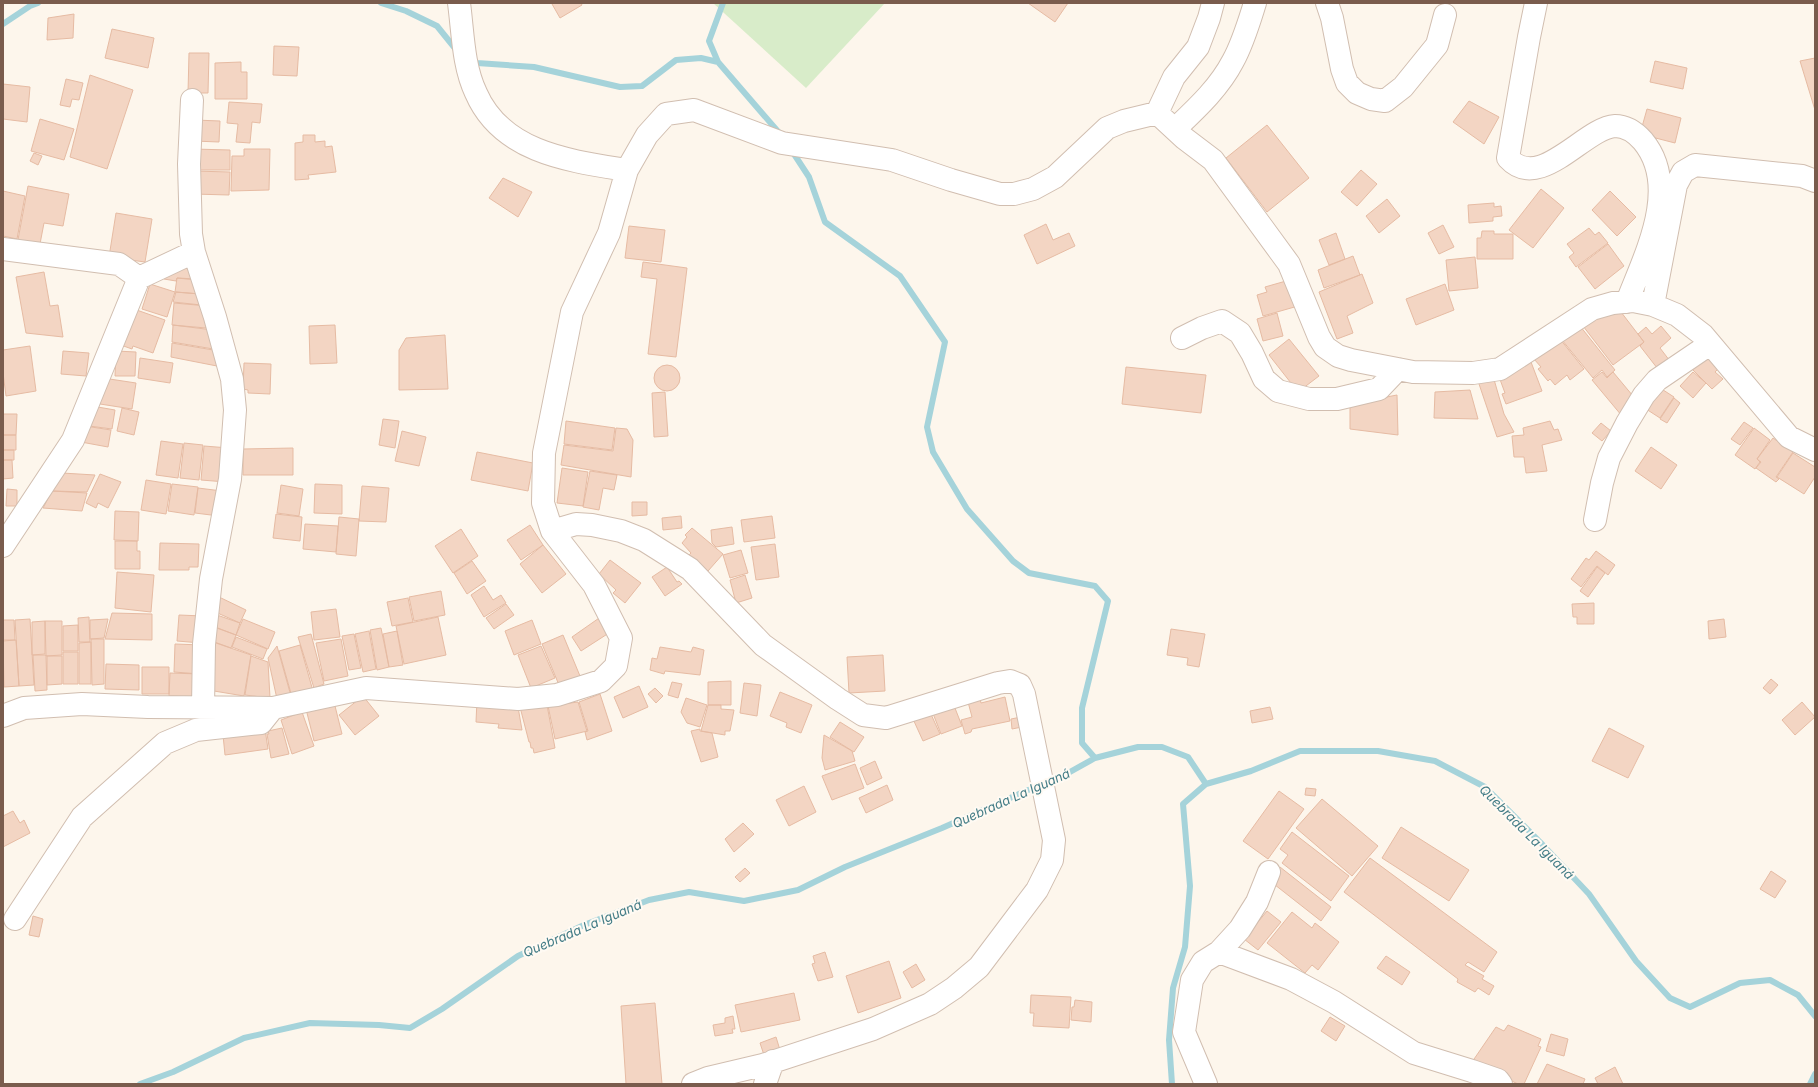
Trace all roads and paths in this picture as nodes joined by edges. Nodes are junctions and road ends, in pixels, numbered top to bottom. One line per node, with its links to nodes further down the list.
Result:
1 (1213, 3): 8 (street)
2 (1255, 3): 9 (street)
3 (1327, 3): 6 (street)
4 (1536, 3): 15 (street)
5 (465, 4): 10 (street)
6 (1445, 15)
7 (192, 100): 13 (street)
8 (1157, 113): 9 (street); 10 (street)
9 (1175, 129): 19 (street)
10 (627, 170): 22 (street)
11 (1815, 181): 16 (street)
12 (3, 249): 14 (street)
13 (194, 252): 14 (street); 24 (street)
14 (139, 278): 23 (street)
15 (1627, 302): 16 (street); 19 (street)
16 (1654, 305): 18 (street)
17 (1182, 338): 19 (street)
18 (1710, 344): 20 (street); 21 (street)
19 (1398, 369)
20 (1815, 450)
21 (1596, 520)
22 (552, 531): 25 (street); 30 (street)
23 (3, 546)
24 (203, 707): 25 (street); 26 (street)
25 (272, 708): 28 (street)
26 (3, 716)
27 (1269, 872): 29 (street)
28 (15, 919)
29 (1219, 952): 33 (street); 34 (street)
30 (773, 1061): 31 (street); 32 (street)
31 (699, 1083)
32 (765, 1084)
33 (1206, 1084)
34 (1501, 1084)

